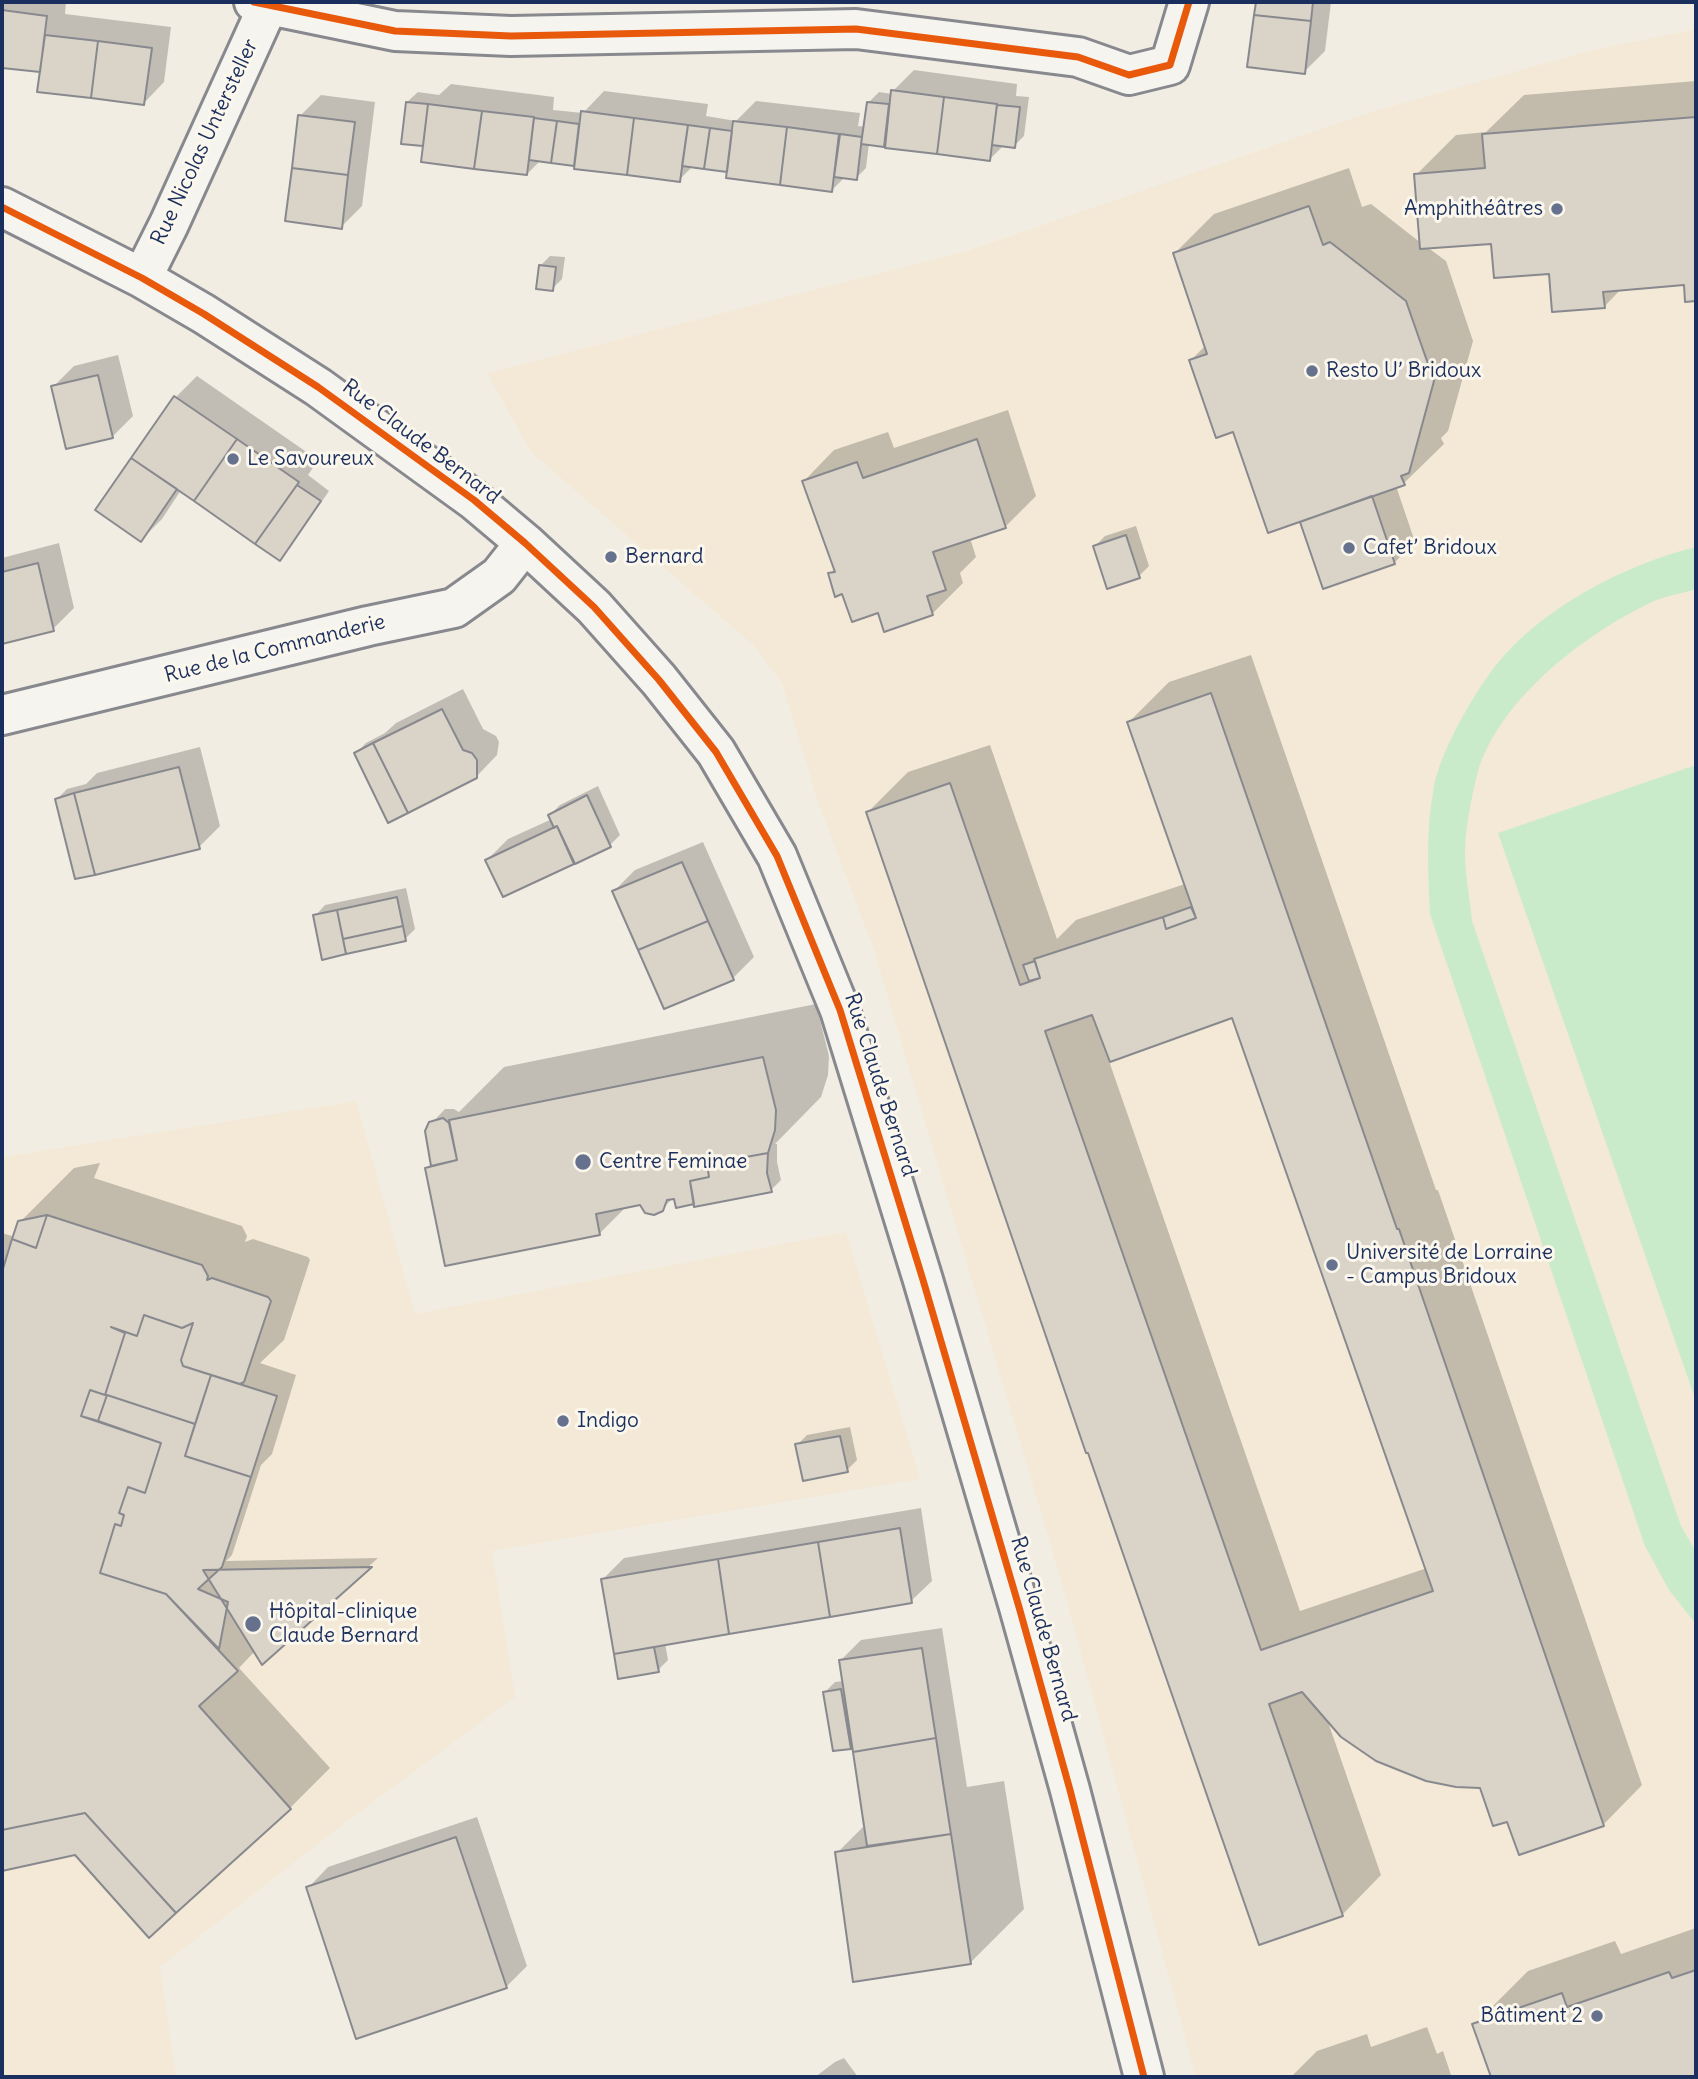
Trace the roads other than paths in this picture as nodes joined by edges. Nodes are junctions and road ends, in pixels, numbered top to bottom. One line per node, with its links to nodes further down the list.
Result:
1 (1189, 2): 2 (street, Rue Nicolas Untersteller)
2 (261, 4): 4 (street, Rue Nicolas Untersteller)
3 (2, 208): 4 (street, Rue Claude Bernard)
4 (142, 278): 5 (street, Rue Claude Bernard)
5 (525, 543): 6 (street, Rue de la Commanderie); 7 (street, Rue Claude Bernard)
6 (2, 715)
7 (1144, 2077)

